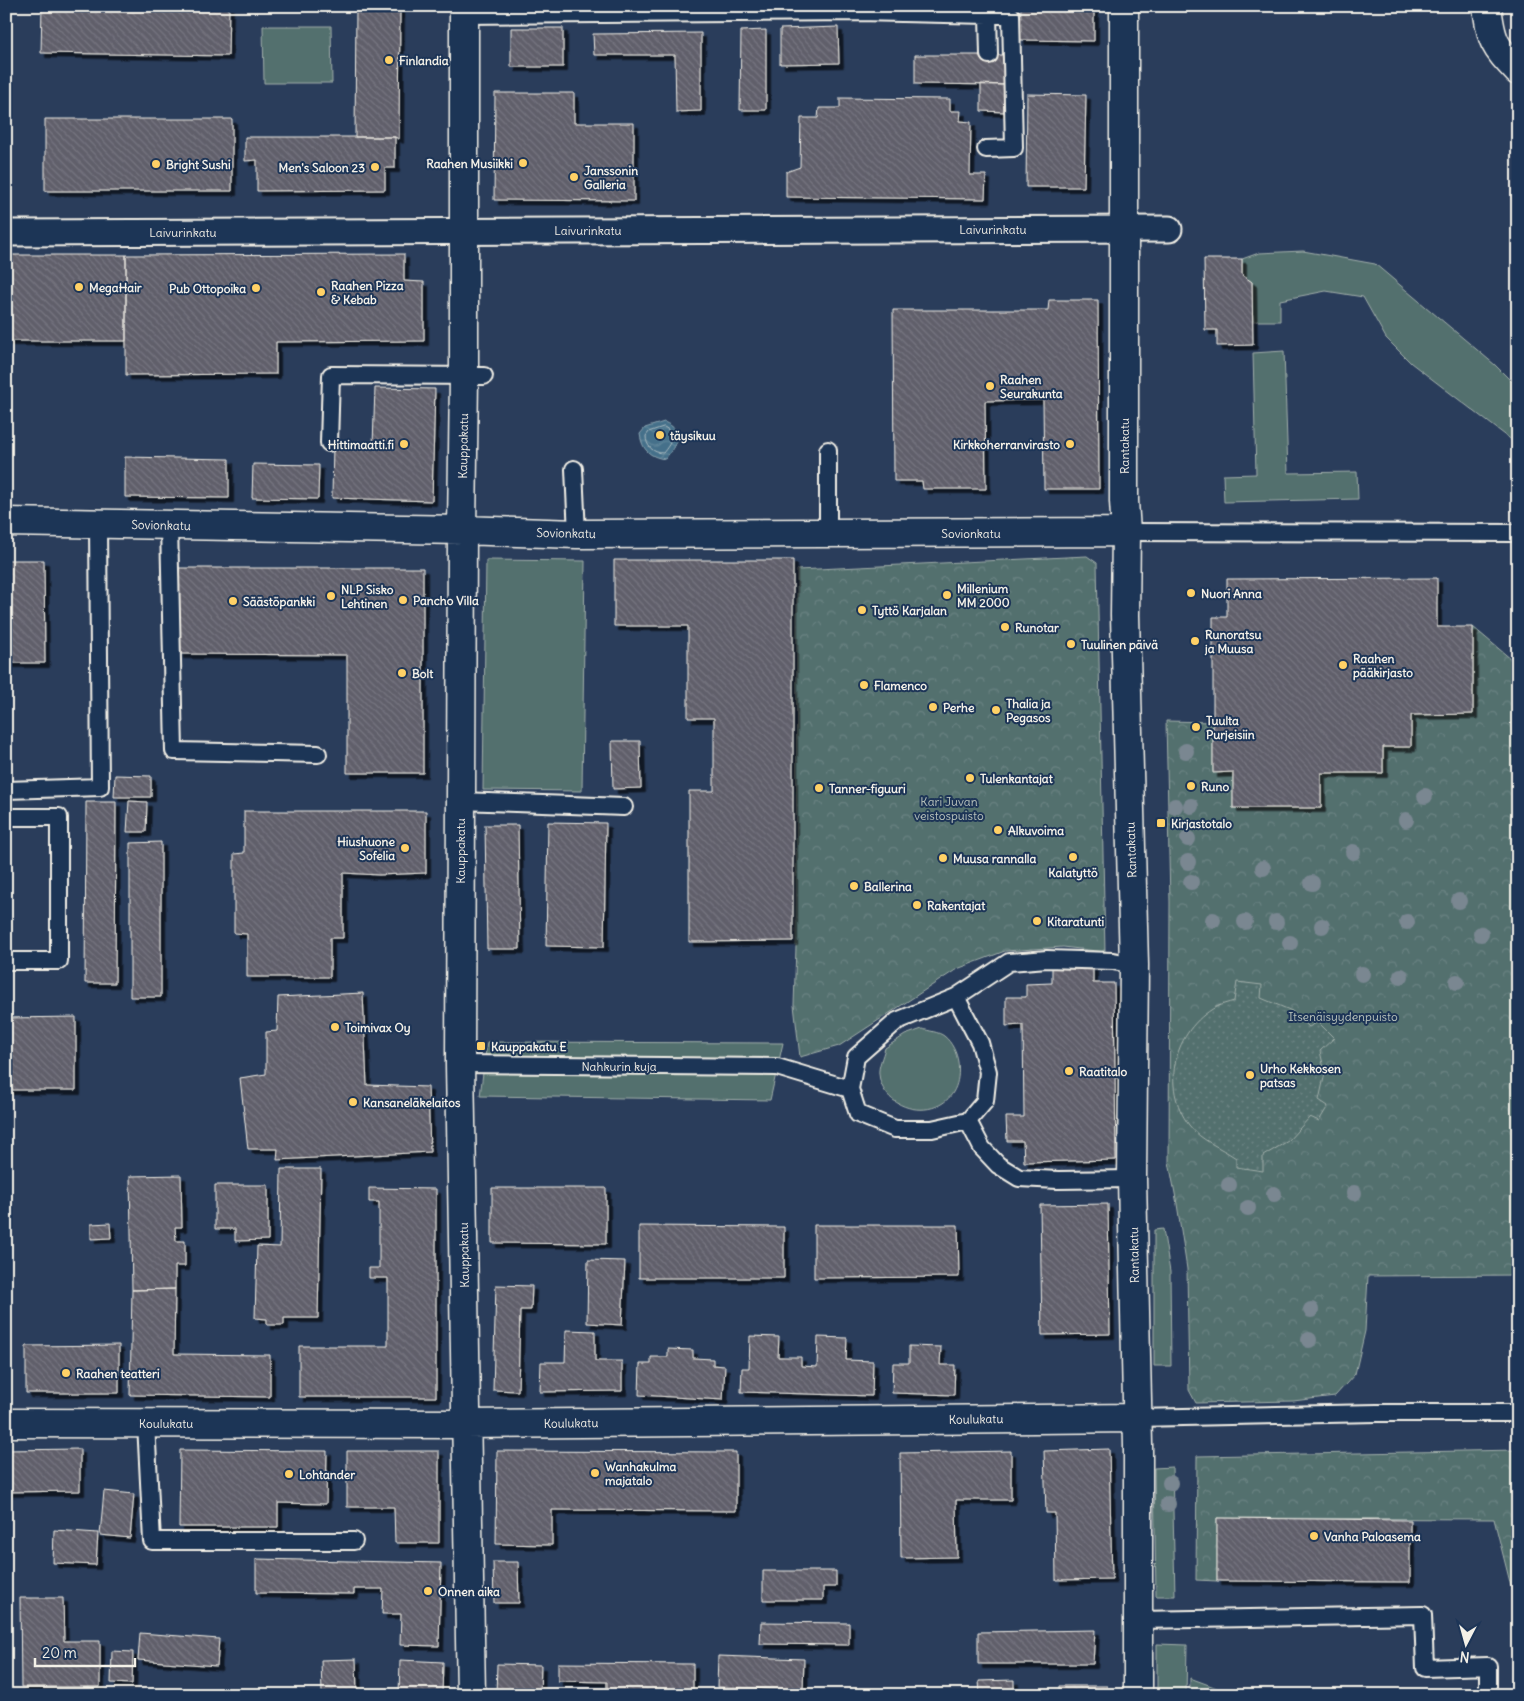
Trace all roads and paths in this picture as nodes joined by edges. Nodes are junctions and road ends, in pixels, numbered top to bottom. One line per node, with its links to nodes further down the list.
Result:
1 (1124, 6): 10 (street, Rantakatu)
2 (1487, 6): 8 (street)
3 (859, 9): 4 (lane); 6 (lane)
4 (718, 10): 5 (lane)
5 (464, 11): 12 (street, Kauppakatu)
6 (988, 15): 7 (lane); 9 (lane)
7 (989, 55)
8 (1518, 71)
9 (986, 149)
10 (1123, 229): 11 (street, Laivurinkatu); 12 (street, Laivurinkatu); 22 (street, Rantakatu)
11 (1169, 229)
12 (463, 230): 13 (street, Laivurinkatu); 14 (street, Kauppakatu)
13 (6, 233)
14 (474, 377): 15 (lane); 21 (street, Kauppakatu)
15 (329, 443)
16 (828, 450): 25 (lane)
17 (574, 469): 24 (lane)
18 (6, 522): 19 (street, Sovionkatu)
19 (98, 524): 20 (street, Sovionkatu); 27 (lane)
20 (169, 525): 21 (street, Sovionkatu); 26 (lane)
21 (462, 530): 24 (street, Sovionkatu); 28 (street, Kauppakatu)
22 (1126, 532): 23 (lane); 25 (street, Sovionkatu); 32 (street, Rantakatu)
23 (1518, 533)
24 (577, 534): 25 (street, Sovionkatu)
25 (828, 534)
26 (318, 754)
27 (6, 790)
28 (460, 801): 29 (lane); 34 (street, Kauppakatu)
29 (624, 807)
30 (6, 817): 31 (lane)
31 (6, 961)
32 (1134, 966): 33 (lane); 37 (street, Rantakatu)
33 (956, 997): 35 (lane); 36 (lane)
34 (460, 1064): 35 (lane, Nahkurin kuja); 42 (street, Kauppakatu)
35 (850, 1089): 36 (lane)
36 (968, 1121): 37 (lane)
37 (1132, 1179): 39 (street, Rantakatu)
38 (1518, 1413): 39 (lane)
39 (1136, 1418): 42 (street, Koulukatu); 44 (street, Rantakatu)
40 (6, 1422): 41 (street, Koulukatu)
41 (146, 1422): 42 (street, Koulukatu); 43 (lane)
42 (467, 1424): 45 (street, Kauppakatu)
43 (354, 1541)
44 (1138, 1620): 46 (street, Rantakatu); 47 (lane)
45 (471, 1695)
46 (1138, 1695)
47 (1488, 1695)

